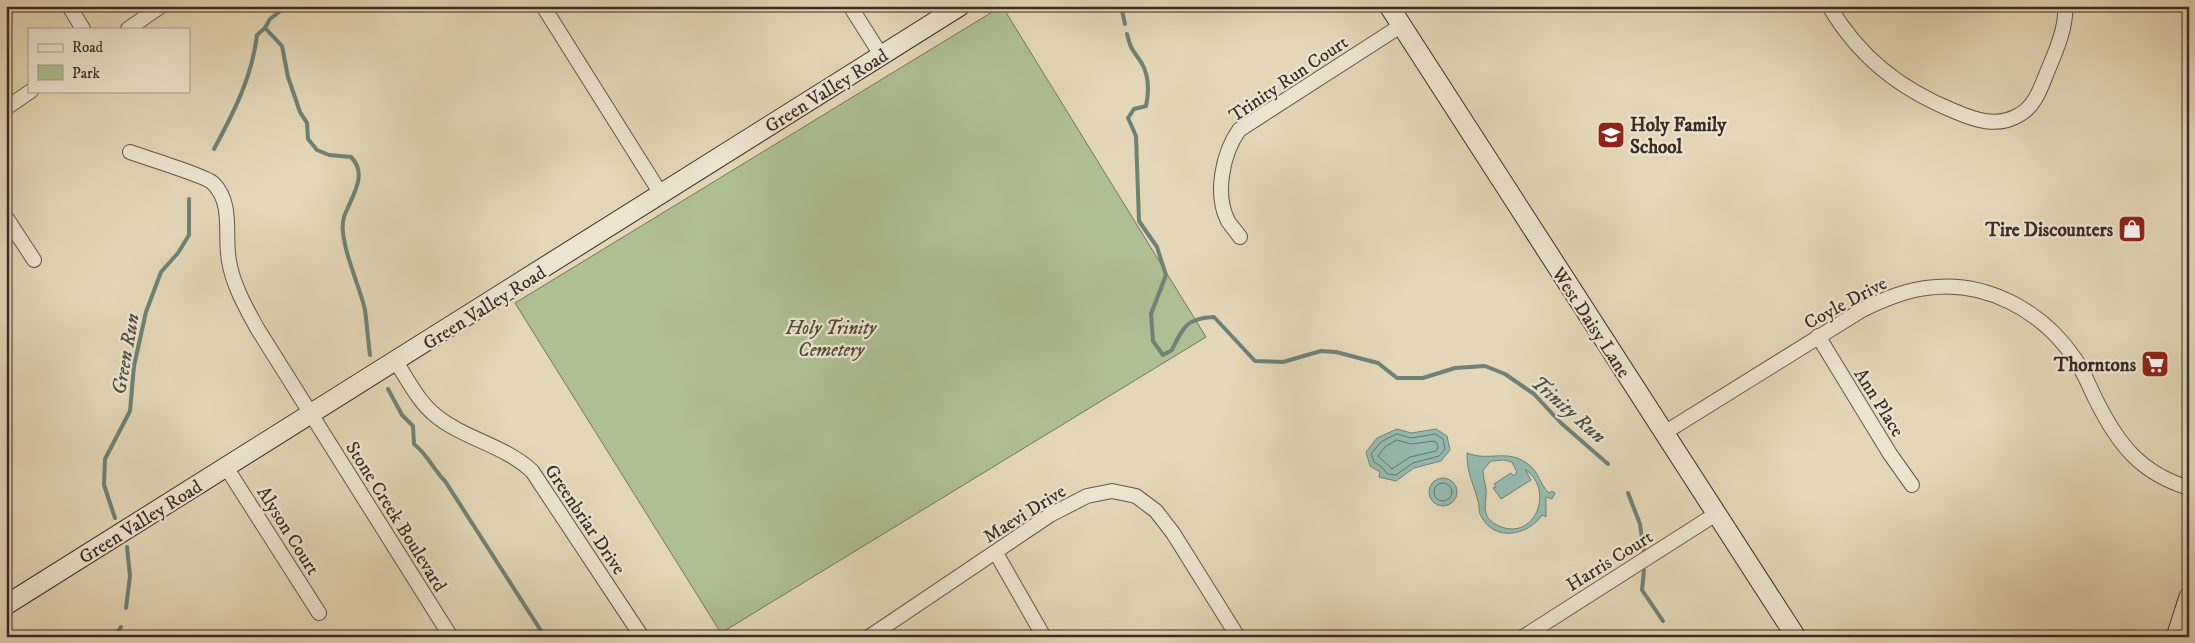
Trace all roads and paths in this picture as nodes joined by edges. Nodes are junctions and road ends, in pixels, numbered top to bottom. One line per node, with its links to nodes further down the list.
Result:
1 (68, 6): 10 (street)
2 (161, 6): 11 (street)
3 (543, 6): 16 (street)
4 (850, 6): 12 (street)
5 (960, 6): 12 (street, Green Valley Road)
6 (1389, 6): 9 (street, West Daisy Lane)
7 (1829, 6): 8 (street)
8 (2064, 6)
9 (1402, 25): 18 (street, Trinity Run Court); 23 (street, West Daisy Lane)
10 (82, 28)
11 (129, 28)
12 (881, 55): 16 (street, Green Valley Road)
13 (30, 92): 14 (street)
14 (6, 108)
15 (130, 152): 22 (street, Stone Creek Boulevard)
16 (660, 194): 21 (street, Green Valley Road)
17 (6, 217): 19 (street)
18 (1240, 237)
19 (34, 260)
20 (1818, 336): 23 (street, Coyle Drive); 25 (street, Ann Place); 26 (street, Coyle Drive)
21 (396, 362): 22 (street, Green Valley Road); 33 (street, Greenbriar Drive)
22 (311, 415): 24 (street, Green Valley Road); 32 (street, Stone Creek Boulevard)
23 (1664, 433): 27 (street, West Daisy Lane)
24 (226, 467): 30 (street, Green Valley Road); 31 (street, Alyson Court)
25 (1912, 485)
26 (2189, 488)
27 (1716, 514): 37 (street, Harris Court); 38 (street, West Daisy Lane)
28 (996, 553): 34 (street, Maevi Drive); 35 (street); 36 (street, Maevi Drive)
29 (2189, 596): 39 (street)
30 (6, 605)
31 (319, 613)
32 (451, 637)
33 (642, 637)
34 (869, 637)
35 (1044, 637)
36 (1238, 637)
37 (1523, 637)
38 (1796, 637)
39 (2176, 637)

